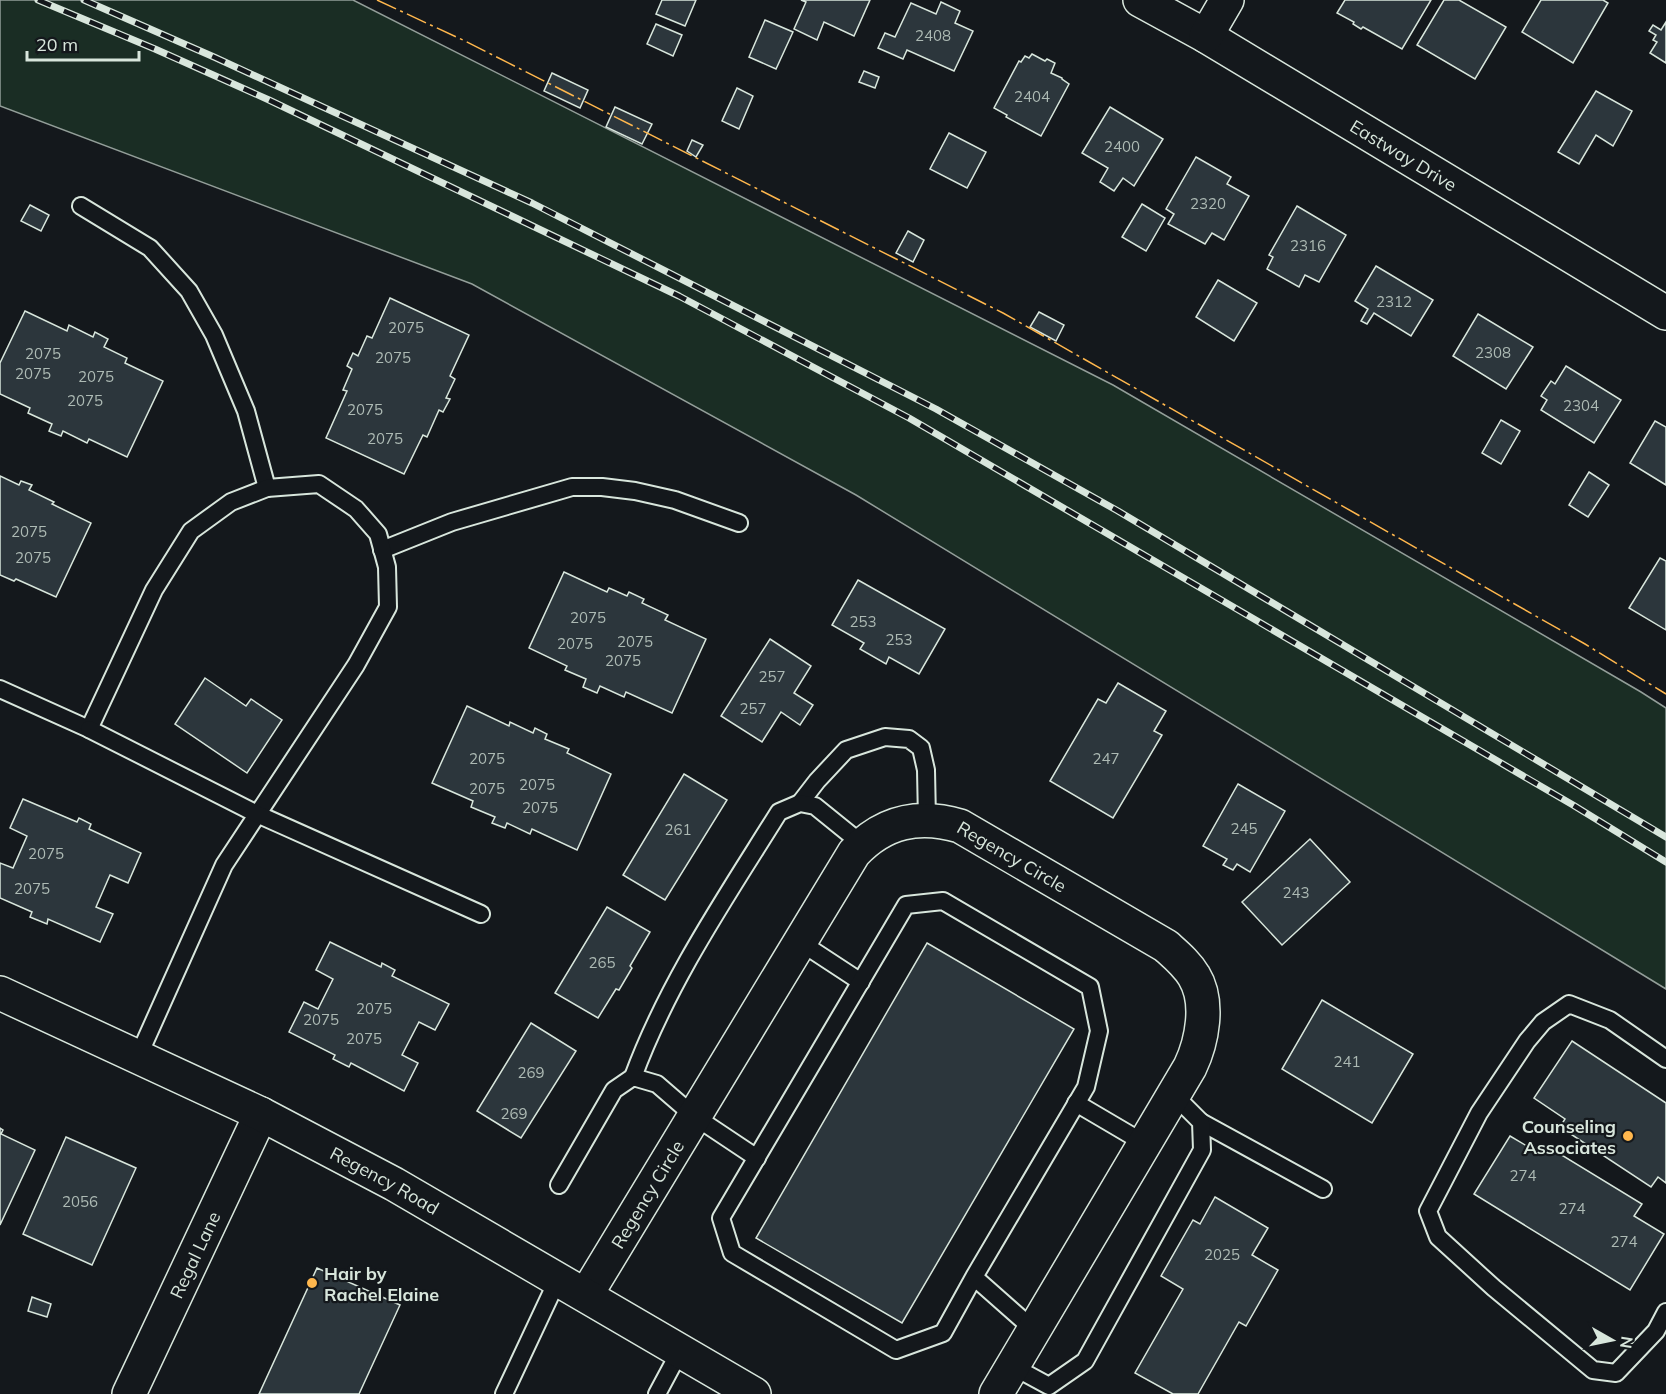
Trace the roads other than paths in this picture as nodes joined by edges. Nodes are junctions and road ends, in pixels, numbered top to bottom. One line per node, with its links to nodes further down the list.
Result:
1 (1140, 0): 3 (street, Eastway Drive)
2 (1227, 0): 3 (street)
3 (1206, 36): 5 (street, Eastway Drive)
4 (81, 206): 6 (lane)
5 (1666, 313)
6 (267, 488): 8 (lane); 10 (lane)
7 (739, 523): 8 (lane)
8 (382, 550): 12 (lane)
9 (0, 689): 10 (lane)
10 (89, 729): 12 (lane)
11 (800, 803): 13 (lane); 14 (lane); 21 (lane)
12 (257, 814): 15 (lane); 19 (lane)
13 (927, 820): 14 (street, Regency Circle); 22 (street, Regency Circle)
14 (862, 844): 16 (street, Regency Circle)
15 (481, 914)
16 (800, 942): 17 (lane); 25 (street, Regency Circle)
17 (861, 982): 23 (lane); 28 (lane)
18 (0, 993): 19 (street, Regency Road)
19 (138, 1057): 24 (street, Regency Road)
20 (1666, 1059): 35 (lane)
21 (633, 1077): 25 (lane); 29 (lane)
22 (1173, 1095): 26 (lane); 27 (street, Regency Circle)
23 (1076, 1103): 27 (lane); 31 (lane)
24 (261, 1114): 32 (street, Regency Road); 38 (street, Regal Lane)
25 (694, 1116): 28 (lane); 32 (street, Regency Circle)
26 (1201, 1122): 30 (lane); 37 (lane)
27 (1144, 1143): 34 (street, Regency Circle)
28 (757, 1158): 31 (lane)
29 (559, 1185)
30 (1323, 1189)
31 (974, 1277): 34 (lane)
32 (572, 1287): 36 (street, Regency Road); 39 (lane)
33 (1666, 1312): 35 (lane)
34 (1034, 1330): 37 (street, Regency Circle)
35 (1661, 1330)
36 (680, 1351): 40 (lane); 41 (street, Regency Road)
37 (1012, 1366): 42 (street, Regency Circle)
38 (129, 1394)
39 (504, 1394)
40 (657, 1394)
41 (754, 1394)
42 (996, 1394)

